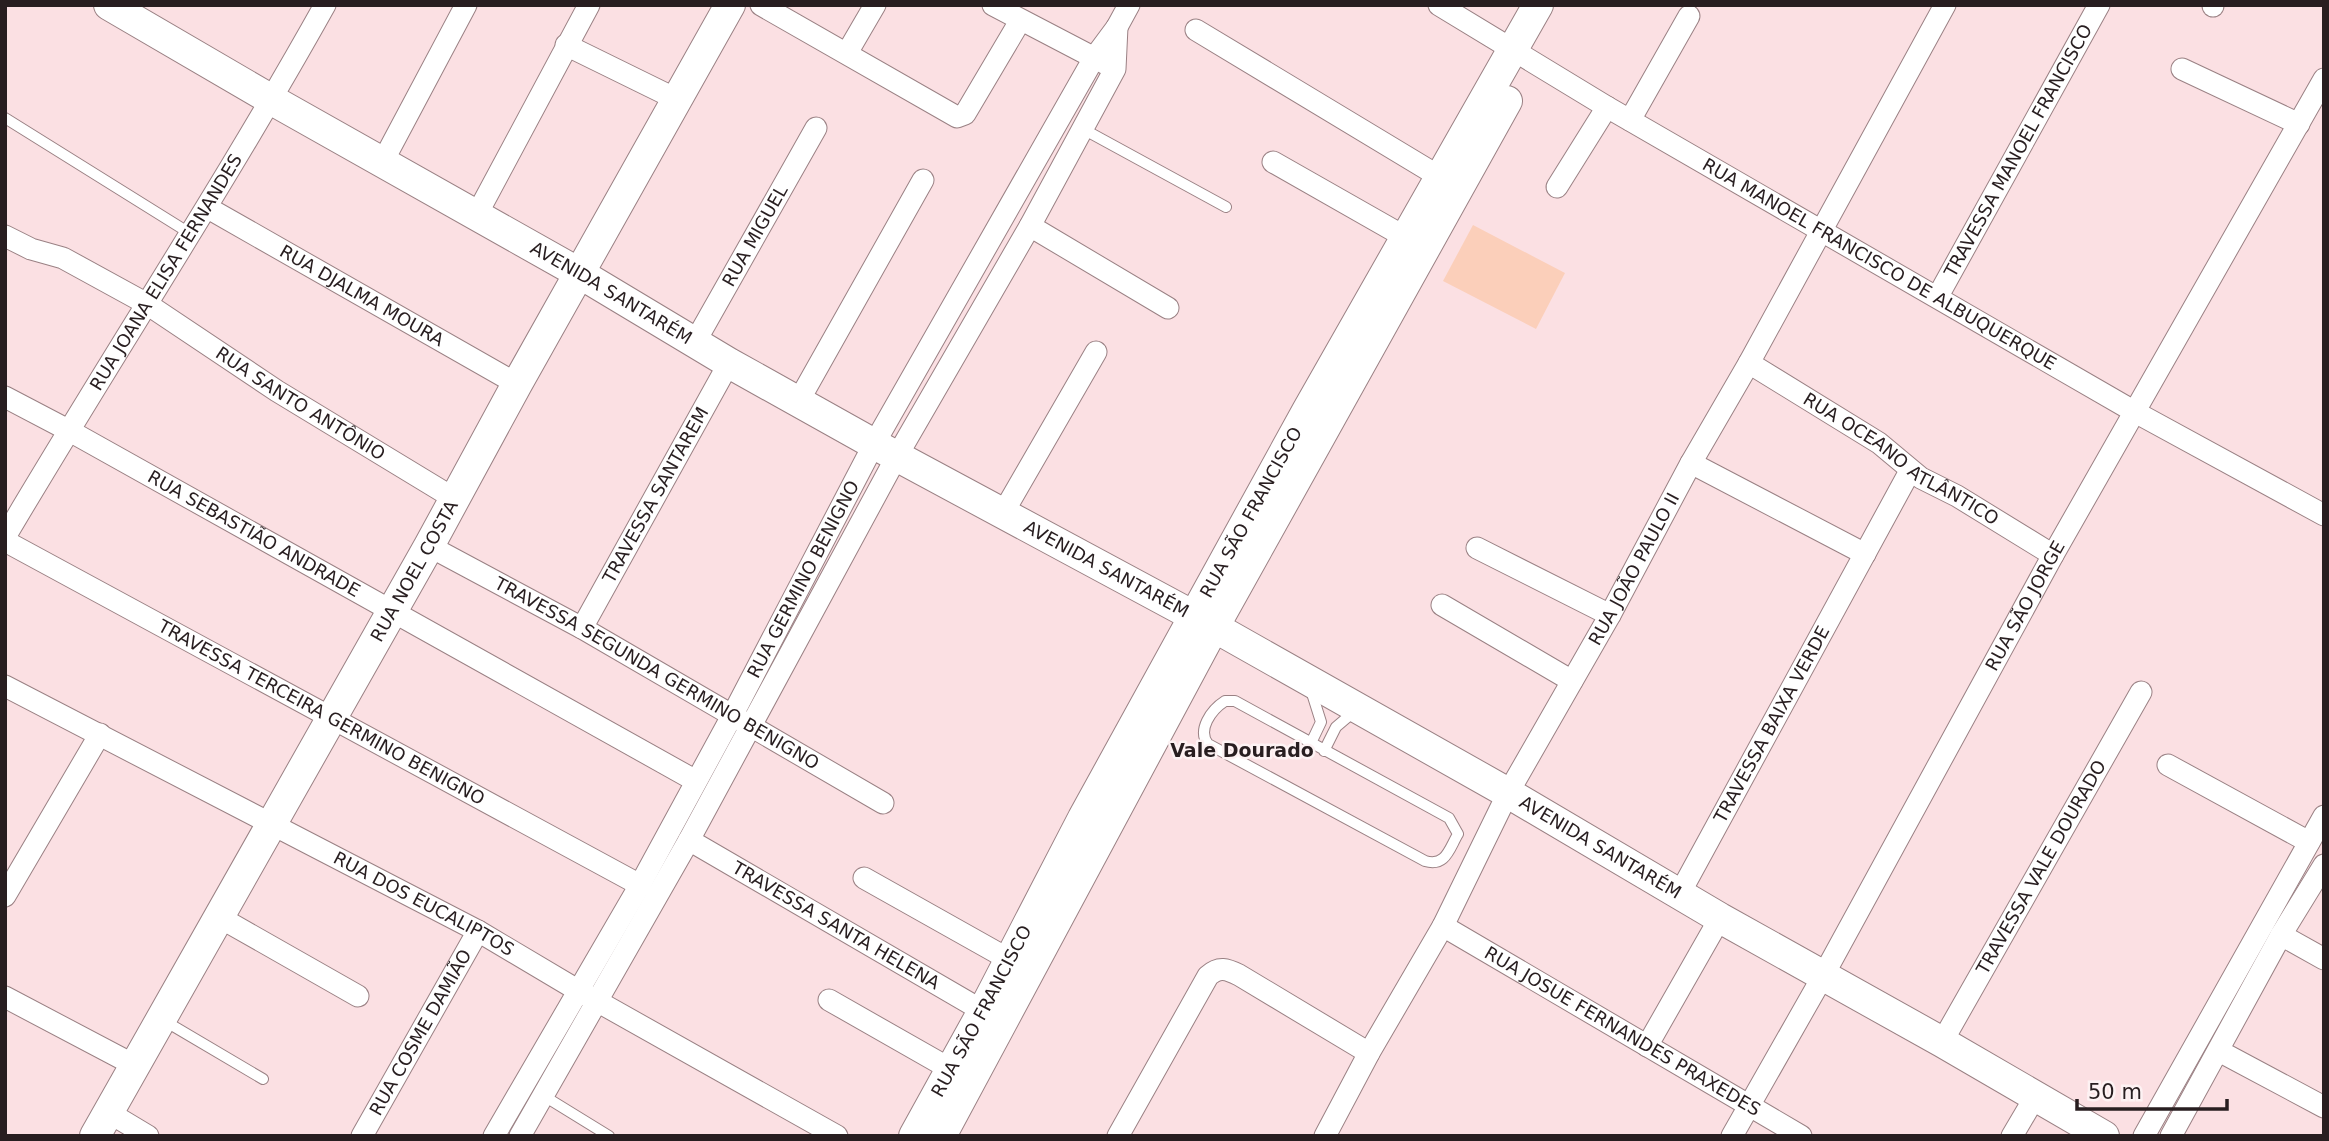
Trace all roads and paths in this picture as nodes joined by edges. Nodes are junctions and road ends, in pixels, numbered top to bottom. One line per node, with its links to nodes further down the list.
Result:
1 (109, 5): 27 (street, AVENIDA SANTARÉM)
2 (325, 5): 27 (street, RUA JOANA ELISA FERNANDES)
3 (466, 5): 35 (street)
4 (589, 5): 19 (street)
5 (730, 5): 26 (street, RUA NOEL COSTA)
6 (761, 5): 20 (street)
7 (874, 5): 20 (street)
8 (993, 5): 16 (street)
9 (1129, 5): 17 (street, RUA GERMINO BENIGNO)
10 (1439, 5): 21 (street, RUA MANOEL FRANCISCO DE ALBUQUERQUE)
11 (1538, 5): 21 (street, RUA SÃO FRANCISCO)
12 (1560, 5): 21 (street, RUA SÃO FRANCISCO)
13 (1945, 5): 43 (street, RUA JOÃO PAULO II)
14 (2099, 5): 48 (street, TRAVESSA MANOEL FRANCISCO)
15 (1689, 16): 30 (street)
16 (1020, 21): 20 (street); 22 (street)
17 (1117, 27): 22 (street, RUA GERMINO BENIGNO); 23 (street, RUA GERMINO BENIGNO)
18 (1196, 30): 36 (street)
19 (566, 46): 26 (street); 41 (street)
20 (846, 53)
21 (1522, 55): 28 (street, RUA MANOEL FRANCISCO DE ALBUQUERQUE); 36 (street, RUA SÃO FRANCISCO); 74 (street, RUA SÃO FRANCISCO)
22 (1094, 58): 23 (street); 60 (street, RUA GERMINO BENIGNO)
23 (1115, 69): 33 (street, RUA GERMINO BENIGNO)
24 (2182, 69): 31 (street)
25 (2324, 79): 31 (street, RUA SÃO JORGE)
26 (676, 99): 47 (street, RUA NOEL COSTA)
27 (272, 100): 35 (street, AVENIDA SANTARÉM); 40 (street, RUA JOANA ELISA FERNANDES)
28 (1607, 107): 30 (street, RUA MANOEL FRANCISCO DE ALBUQUERQUE); 38 (street)
29 (5, 118): 44 (lane)
30 (1630, 120): 43 (street, RUA MANOEL FRANCISCO DE ALBUQUERQUE)
31 (2299, 124): 58 (street, RUA SÃO JORGE)
32 (816, 128): 51 (street, RUA MIGUEL)
33 (1083, 129): 39 (lane); 42 (street, RUA GERMINO BENIGNO)
34 (1273, 162): 46 (street)
35 (382, 163): 41 (street, AVENIDA SANTARÉM)
36 (1440, 177): 46 (street, RUA SÃO FRANCISCO)
37 (923, 180): 57 (street)
38 (1557, 187)
39 (1226, 207)
40 (208, 208): 44 (street, RUA JOANA ELISA FERNANDES); 55 (street, RUA DJALMA MOURA)
41 (475, 216): 47 (street, AVENIDA SANTARÉM)
42 (1030, 226): 50 (street); 60 (street, RUA GERMINO BENIGNO)
43 (1822, 229): 48 (street, RUA MANOEL FRANCISCO DE ALBUQUERQUE); 54 (street, RUA JOÃO PAULO II)
44 (191, 234): 49 (street, RUA JOANA ELISA FERNANDES)
45 (5, 236): 49 (street, RUA SANTO ANTÔNIO)
46 (1405, 237): 74 (street, RUA SÃO FRANCISCO)
47 (579, 273): 51 (street, AVENIDA SANTARÉM); 55 (street, RUA NOEL COSTA)
48 (1938, 296): 58 (street, RUA MANOEL FRANCISCO DE ALBUQUERQUE)
49 (147, 304): 59 (street, RUA JOANA ELISA FERNANDES); 63 (street, RUA SANTO ANTÔNIO)
50 (1168, 307)
51 (695, 342): 53 (street, AVENIDA SANTARÉM)
52 (1096, 352): 64 (street)
53 (729, 363): 57 (street, AVENIDA SANTARÉM); 75 (street, TRAVESSA SANTAREM)
54 (1749, 363): 61 (street, RUA JOÃO PAULO II); 62 (street, RUA OCEANO ATLÂNTICO)
55 (517, 384): 63 (street, RUA NOEL COSTA)
56 (5, 397): 59 (street, RUA SEBASTIÃO ANDRADE)
57 (798, 402): 60 (street, AVENIDA SANTARÉM)
58 (2136, 412): 65 (street, RUA MANOEL FRANCISCO DE ALBUQUERQUE); 70 (street, RUA SÃO JORGE)
59 (68, 430): 66 (street, RUA JOANA ELISA FERNANDES); 72 (street, RUA SEBASTIÃO ANDRADE)
60 (886, 450): 64 (street, AVENIDA SANTARÉM); 82 (street, RUA GERMINO BENIGNO)
61 (1691, 463): 69 (street); 73 (street, RUA JOÃO PAULO II)
62 (1910, 471): 69 (street, TRAVESSA BAIXA VERDE); 70 (street, RUA OCEANO ATLÂNTICO)
63 (456, 499): 67 (street, RUA NOEL COSTA)
64 (1003, 513): 74 (street, AVENIDA SANTARÉM)
65 (2324, 515)
66 (5, 539): 81 (street, TRAVESSA TERCEIRA GERMINO BENIGNO)
67 (429, 547): 72 (street, RUA NOEL COSTA); 75 (street, TRAVESSA SEGUNDA GERMINO BENIGNO)
68 (1477, 548): 73 (street)
69 (1865, 554): 97 (street, TRAVESSA BAIXA VERDE)
70 (2053, 555): 106 (street, RUA SÃO JORGE)
71 (1442, 605): 77 (street)
72 (392, 612): 81 (street, RUA NOEL COSTA); 87 (street, RUA SEBASTIÃO ANDRADE)
73 (1610, 615): 77 (street, RUA JOÃO PAULO II)
74 (1204, 622): 76 (street, AVENIDA SANTARÉM); 105 (street, RUA SÃO FRANCISCO); 133 (street, RUA SÃO FRANCISCO)
75 (582, 628): 82 (street, TRAVESSA SEGUNDA GERMINO BENIGNO)
76 (1308, 681): 80 (street, AVENIDA SANTARÉM); 84 (lane)
77 (1572, 681): 88 (street, RUA JOÃO PAULO II)
78 (5, 686): 83 (street, RUA DOS EUCALIPTOS)
79 (2141, 692): 114 (street, TRAVESSA VALE DOURADO)
80 (1358, 709): 85 (lane); 88 (street, AVENIDA SANTARÉM)
81 (331, 717): 91 (street, RUA NOEL COSTA); 96 (street, TRAVESSA TERCEIRA GERMINO BENIGNO)
82 (741, 722): 87 (street, RUA GERMINO BENIGNO); 89 (street, TRAVESSA SEGUNDA GERMINO BENIGNO); 92 (street, RUA GERMINO BENIGNO)
83 (100, 734): 91 (street, RUA DOS EUCALIPTOS); 98 (street)
84 (1311, 743): 85 (lane); 85 (lane)
85 (1324, 751)
86 (2168, 765): 93 (street)
87 (696, 781): 96 (street, RUA GERMINO BENIGNO)
88 (1508, 793): 97 (street, AVENIDA SANTARÉM); 101 (street, RUA JOÃO PAULO II)
89 (883, 803)
90 (2324, 816): 93 (street)
91 (271, 825): 99 (street, RUA NOEL COSTA); 102 (street, RUA DOS EUCALIPTOS)
92 (689, 840): 111 (street, RUA GERMINO BENIGNO); 112 (street, TRAVESSA SANTA HELENA)
93 (2309, 842): 140 (street)
94 (2324, 865): 103 (street)
95 (864, 878): 105 (street)
96 (640, 885): 107 (street, RUA GERMINO BENIGNO)
97 (1680, 893): 100 (street, AVENIDA SANTARÉM)
98 (5, 896)
99 (219, 916): 108 (street); 113 (street, RUA NOEL COSTA)
100 (1720, 918): 106 (street, AVENIDA SANTARÉM); 115 (street)
101 (1443, 926): 115 (street, RUA JOSUE FERNANDES PRAXEDES); 117 (street, RUA JOÃO PAULO II)
102 (478, 930): 107 (street, RUA DOS EUCALIPTOS); 127 (street, RUA COSME DAMIÃO)
103 (2281, 935): 104 (street); 116 (street)
104 (2324, 959)
105 (1010, 960): 112 (street, RUA SÃO FRANCISCO)
106 (1823, 976): 114 (street, AVENIDA SANTARÉM); 123 (street, RUA SÃO JORGE)
107 (579, 991): 111 (street, RUA DOS EUCALIPTOS); 128 (street, RUA GERMINO BENIGNO)
108 (358, 996)
109 (5, 997): 118 (street)
110 (829, 1000): 119 (street)
111 (598, 1002): 121 (street, RUA GERMINO BENIGNO); 131 (street, RUA DOS EUCALIPTOS)
112 (984, 1011): 119 (street, RUA SÃO FRANCISCO)
113 (161, 1018): 118 (street, RUA NOEL COSTA); 120 (lane)
114 (1942, 1042): 122 (street, AVENIDA SANTARÉM)
115 (1647, 1046): 123 (street, RUA JOSUE FERNANDES PRAXEDES)
116 (2219, 1051): 124 (street); 141 (street)
117 (1369, 1053): 134 (street); 135 (street, RUA JOÃO PAULO II)
118 (134, 1066): 125 (street, RUA NOEL COSTA)
119 (952, 1070): 132 (street, RUA SÃO FRANCISCO)
120 (263, 1079)
121 (544, 1096): 129 (street, RUA GERMINO BENIGNO); 130 (lane)
122 (2035, 1097): 138 (street); 139 (street, AVENIDA SANTARÉM)
123 (1749, 1105): 136 (street, RUA SÃO JORGE); 137 (street, RUA JOSUE FERNANDES PRAXEDES)
124 (2324, 1107)
125 (101, 1124): 126 (street)
126 (148, 1136)
127 (362, 1136)
128 (494, 1136)
129 (520, 1136)
130 (609, 1136)
131 (837, 1136)
132 (914, 1136)
133 (941, 1136)
134 (1118, 1136)
135 (1325, 1136)
136 (1732, 1136)
137 (1801, 1136)
138 (2012, 1136)
139 (2104, 1136)
140 (2144, 1136)
141 (2171, 1136)

